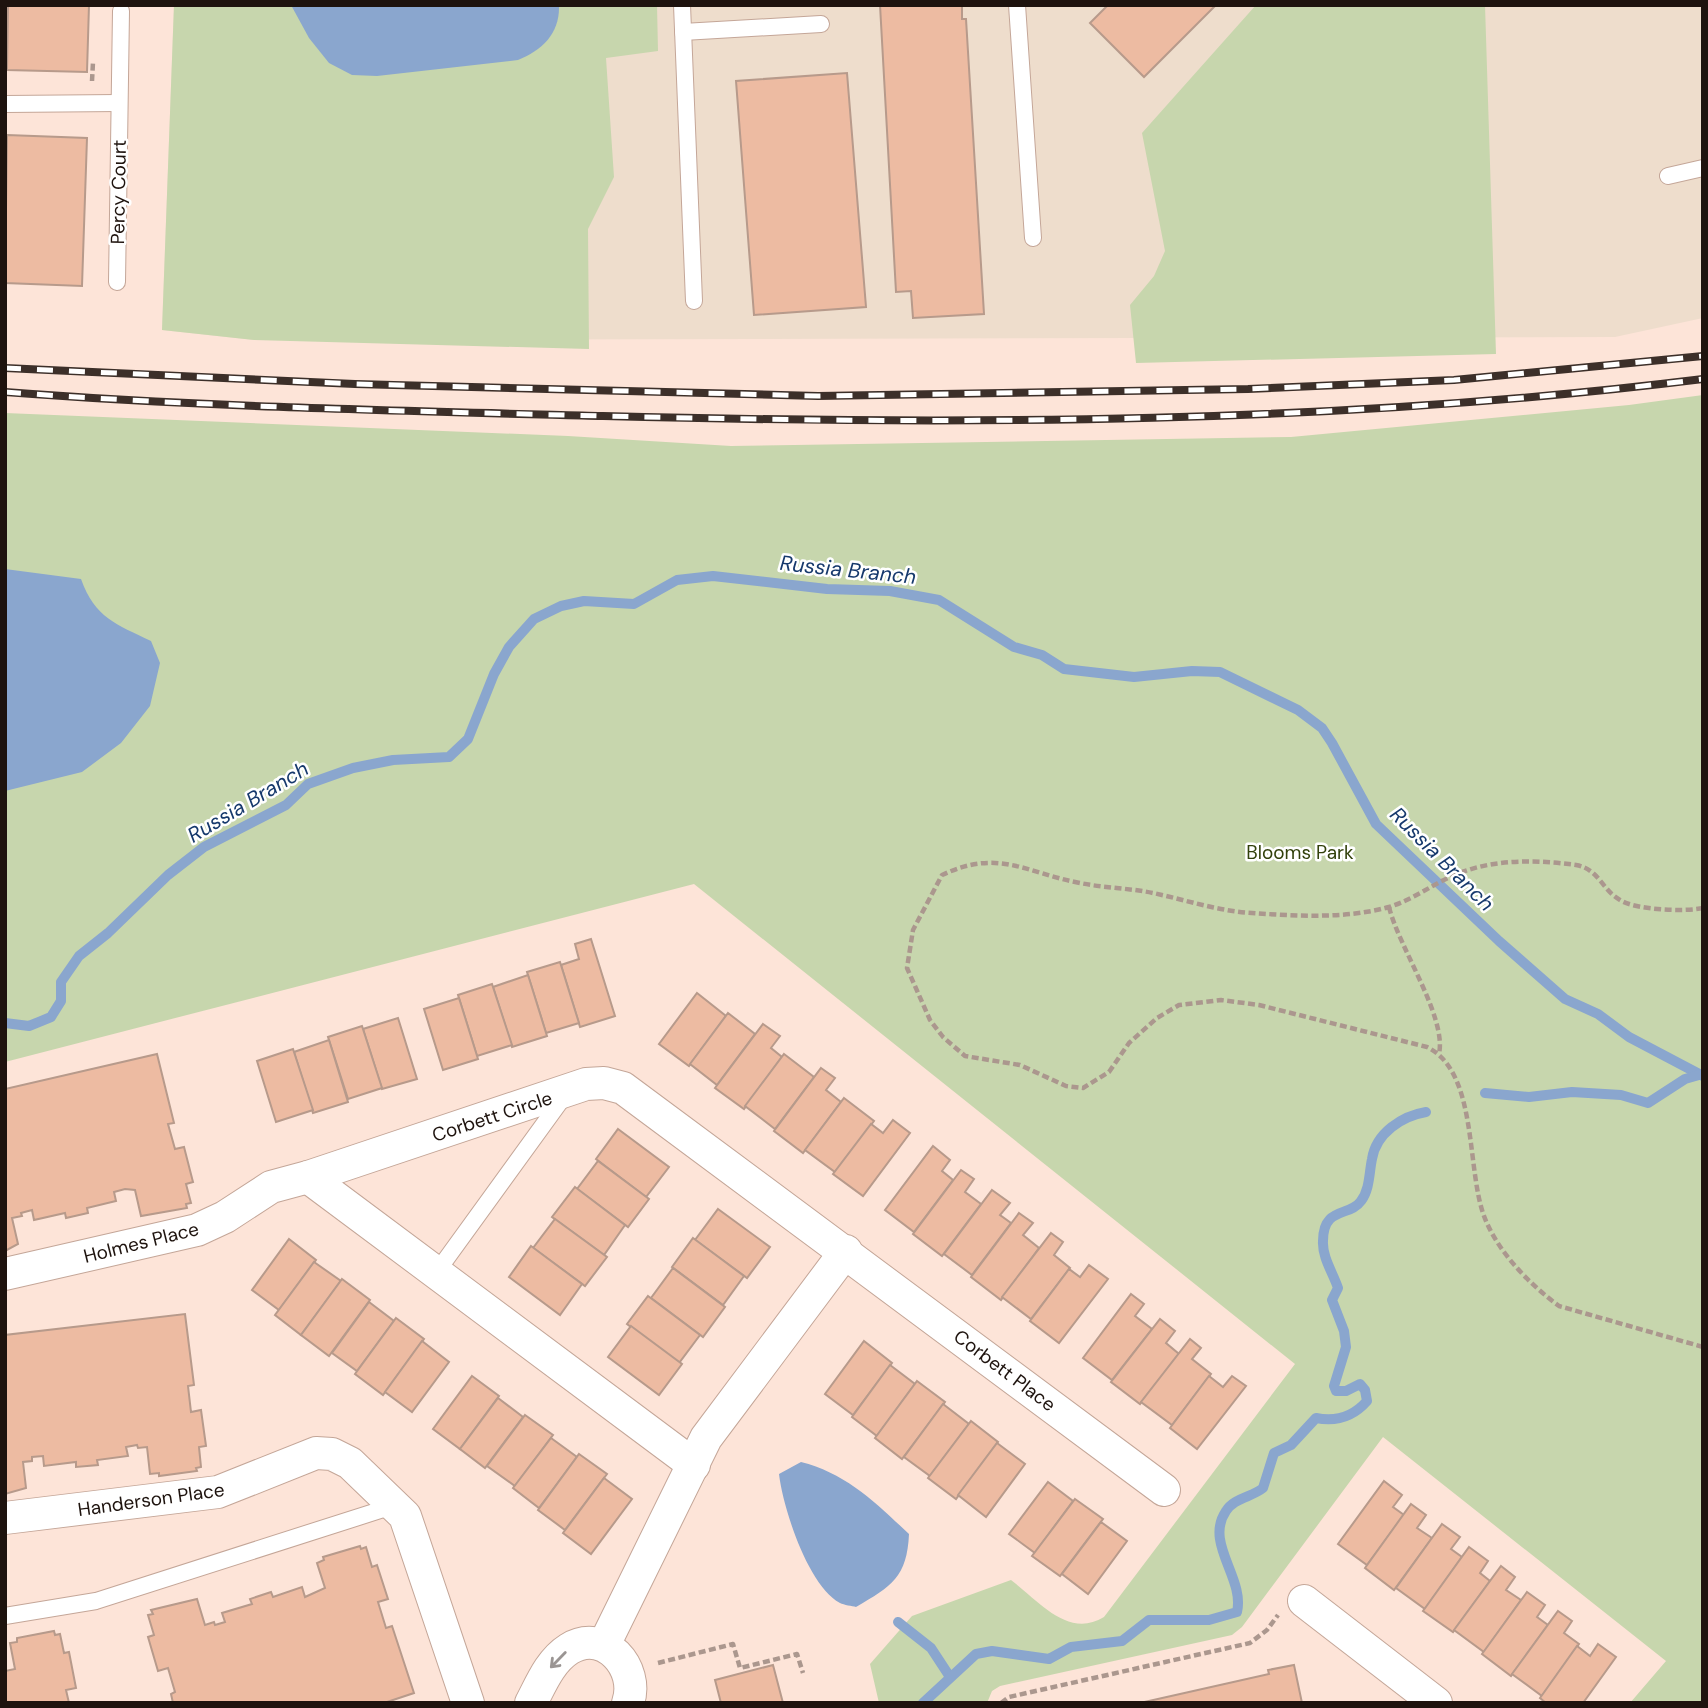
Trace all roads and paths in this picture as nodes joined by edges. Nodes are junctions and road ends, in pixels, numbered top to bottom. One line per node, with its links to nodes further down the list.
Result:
1 (682, 5): 5 (lane)
2 (1017, 5): 10 (lane)
3 (121, 11): 6 (lane, Percy Court)
4 (821, 24): 5 (lane)
5 (682, 32): 12 (lane)
6 (120, 103): 7 (lane); 11 (lane, Percy Court)
7 (5, 104)
8 (1703, 167): 9 (lane)
9 (1668, 176)
10 (1033, 238)
11 (117, 282)
12 (694, 301)
13 (1389, 907): 14 (path); 15 (path); 15 (path)
14 (1703, 908)
15 (1440, 1054): 21 (path)
16 (568, 1091): 17 (street, Corbett Circle); 18 (street, Corbett Circle); 19 (lane)
17 (308, 1177): 19 (street); 20 (street, Holmes Place)
18 (846, 1251): 22 (street); 23 (street, Corbett Place)
19 (436, 1273): 22 (street)
20 (5, 1274)
21 (1703, 1347)
22 (694, 1465): 28 (street)
23 (1164, 1490)
24 (396, 1505): 25 (street, Handerson Place); 27 (lane); 31 (street, Handerson Place)
25 (5, 1518)
26 (1304, 1601): 34 (path); 35 (street)
27 (5, 1616)
28 (604, 1645): 32 (street, one-way to 32); 33 (street)
29 (655, 1664): 30 (path)
30 (803, 1673)
31 (468, 1703)
32 (531, 1703)
33 (628, 1703)
34 (1002, 1703)
35 (1436, 1703)

